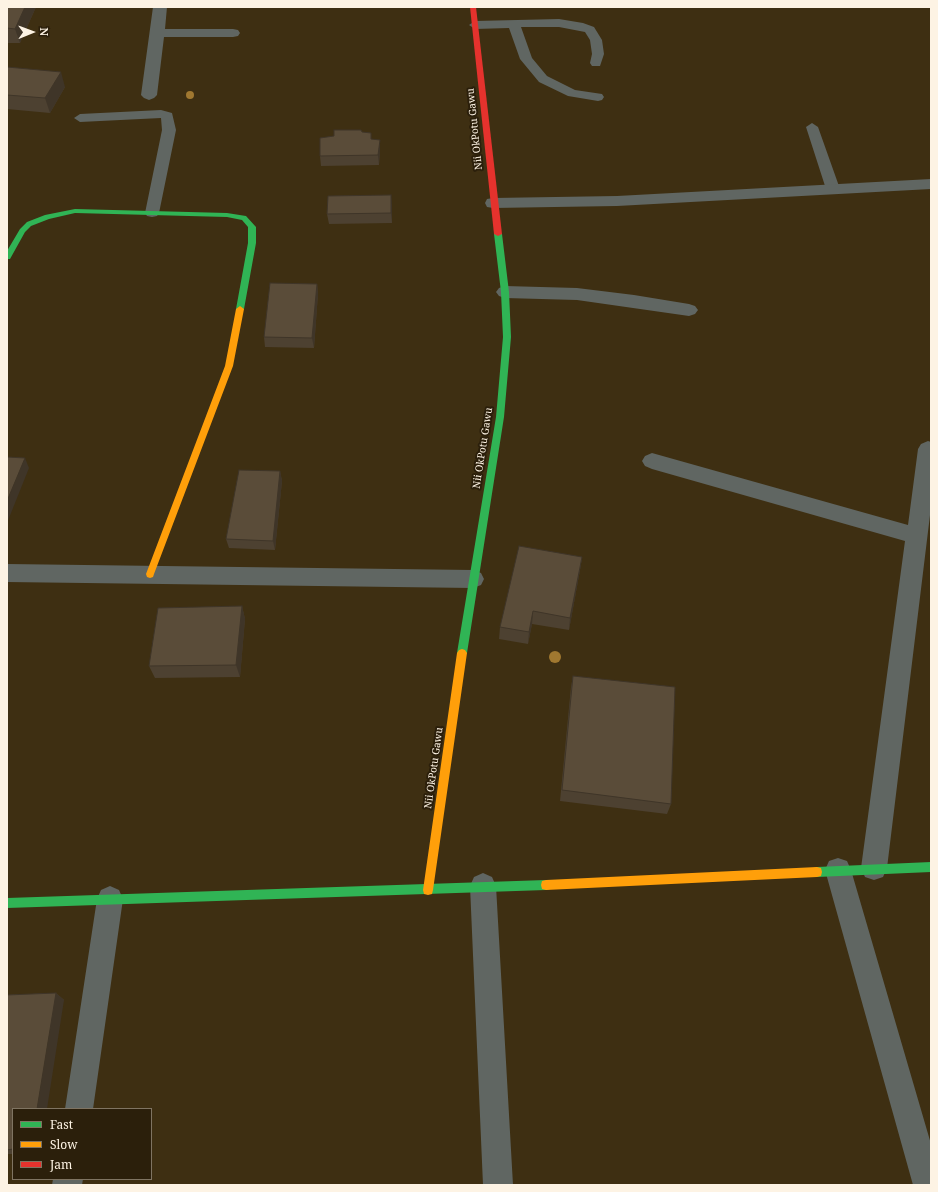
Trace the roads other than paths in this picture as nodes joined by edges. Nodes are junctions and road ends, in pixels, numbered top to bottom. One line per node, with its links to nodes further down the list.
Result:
1 (160, 7): 6 (street)
2 (473, 7): 4 (street, Nii OkPotu Gawu)
3 (514, 24): 4 (lane); 7 (lane); 9 (lane)
4 (475, 26): 14 (street, Nii OkPotu Gawu)
5 (233, 33): 6 (street)
6 (157, 34): 8 (street)
7 (596, 63)
8 (149, 95)
9 (598, 97)
10 (80, 118): 15 (lane)
11 (812, 127): 13 (lane)
12 (931, 184): 13 (street)
13 (833, 189): 14 (street)
14 (493, 203): 17 (street, Nii OkPotu Gawu)
15 (152, 213): 16 (street); 24 (street)
16 (7, 257)
17 (505, 292): 18 (street); 25 (street, Nii OkPotu Gawu)
18 (690, 310)
19 (928, 449): 21 (street)
20 (652, 461): 22 (street)
21 (927, 488): 22 (street)
22 (917, 536): 27 (street)
23 (7, 573): 24 (street)
24 (150, 574): 25 (street)
25 (473, 579): 30 (street, Nii OkPotu Gawu)
26 (931, 867): 27 (street)
27 (874, 868): 28 (street)
28 (838, 870): 29 (street); 35 (street)
29 (483, 886): 30 (street); 34 (street)
30 (428, 890): 31 (street)
31 (110, 899): 32 (street); 33 (street)
32 (7, 903)
33 (78, 1108)
34 (498, 1185)
35 (928, 1185)

